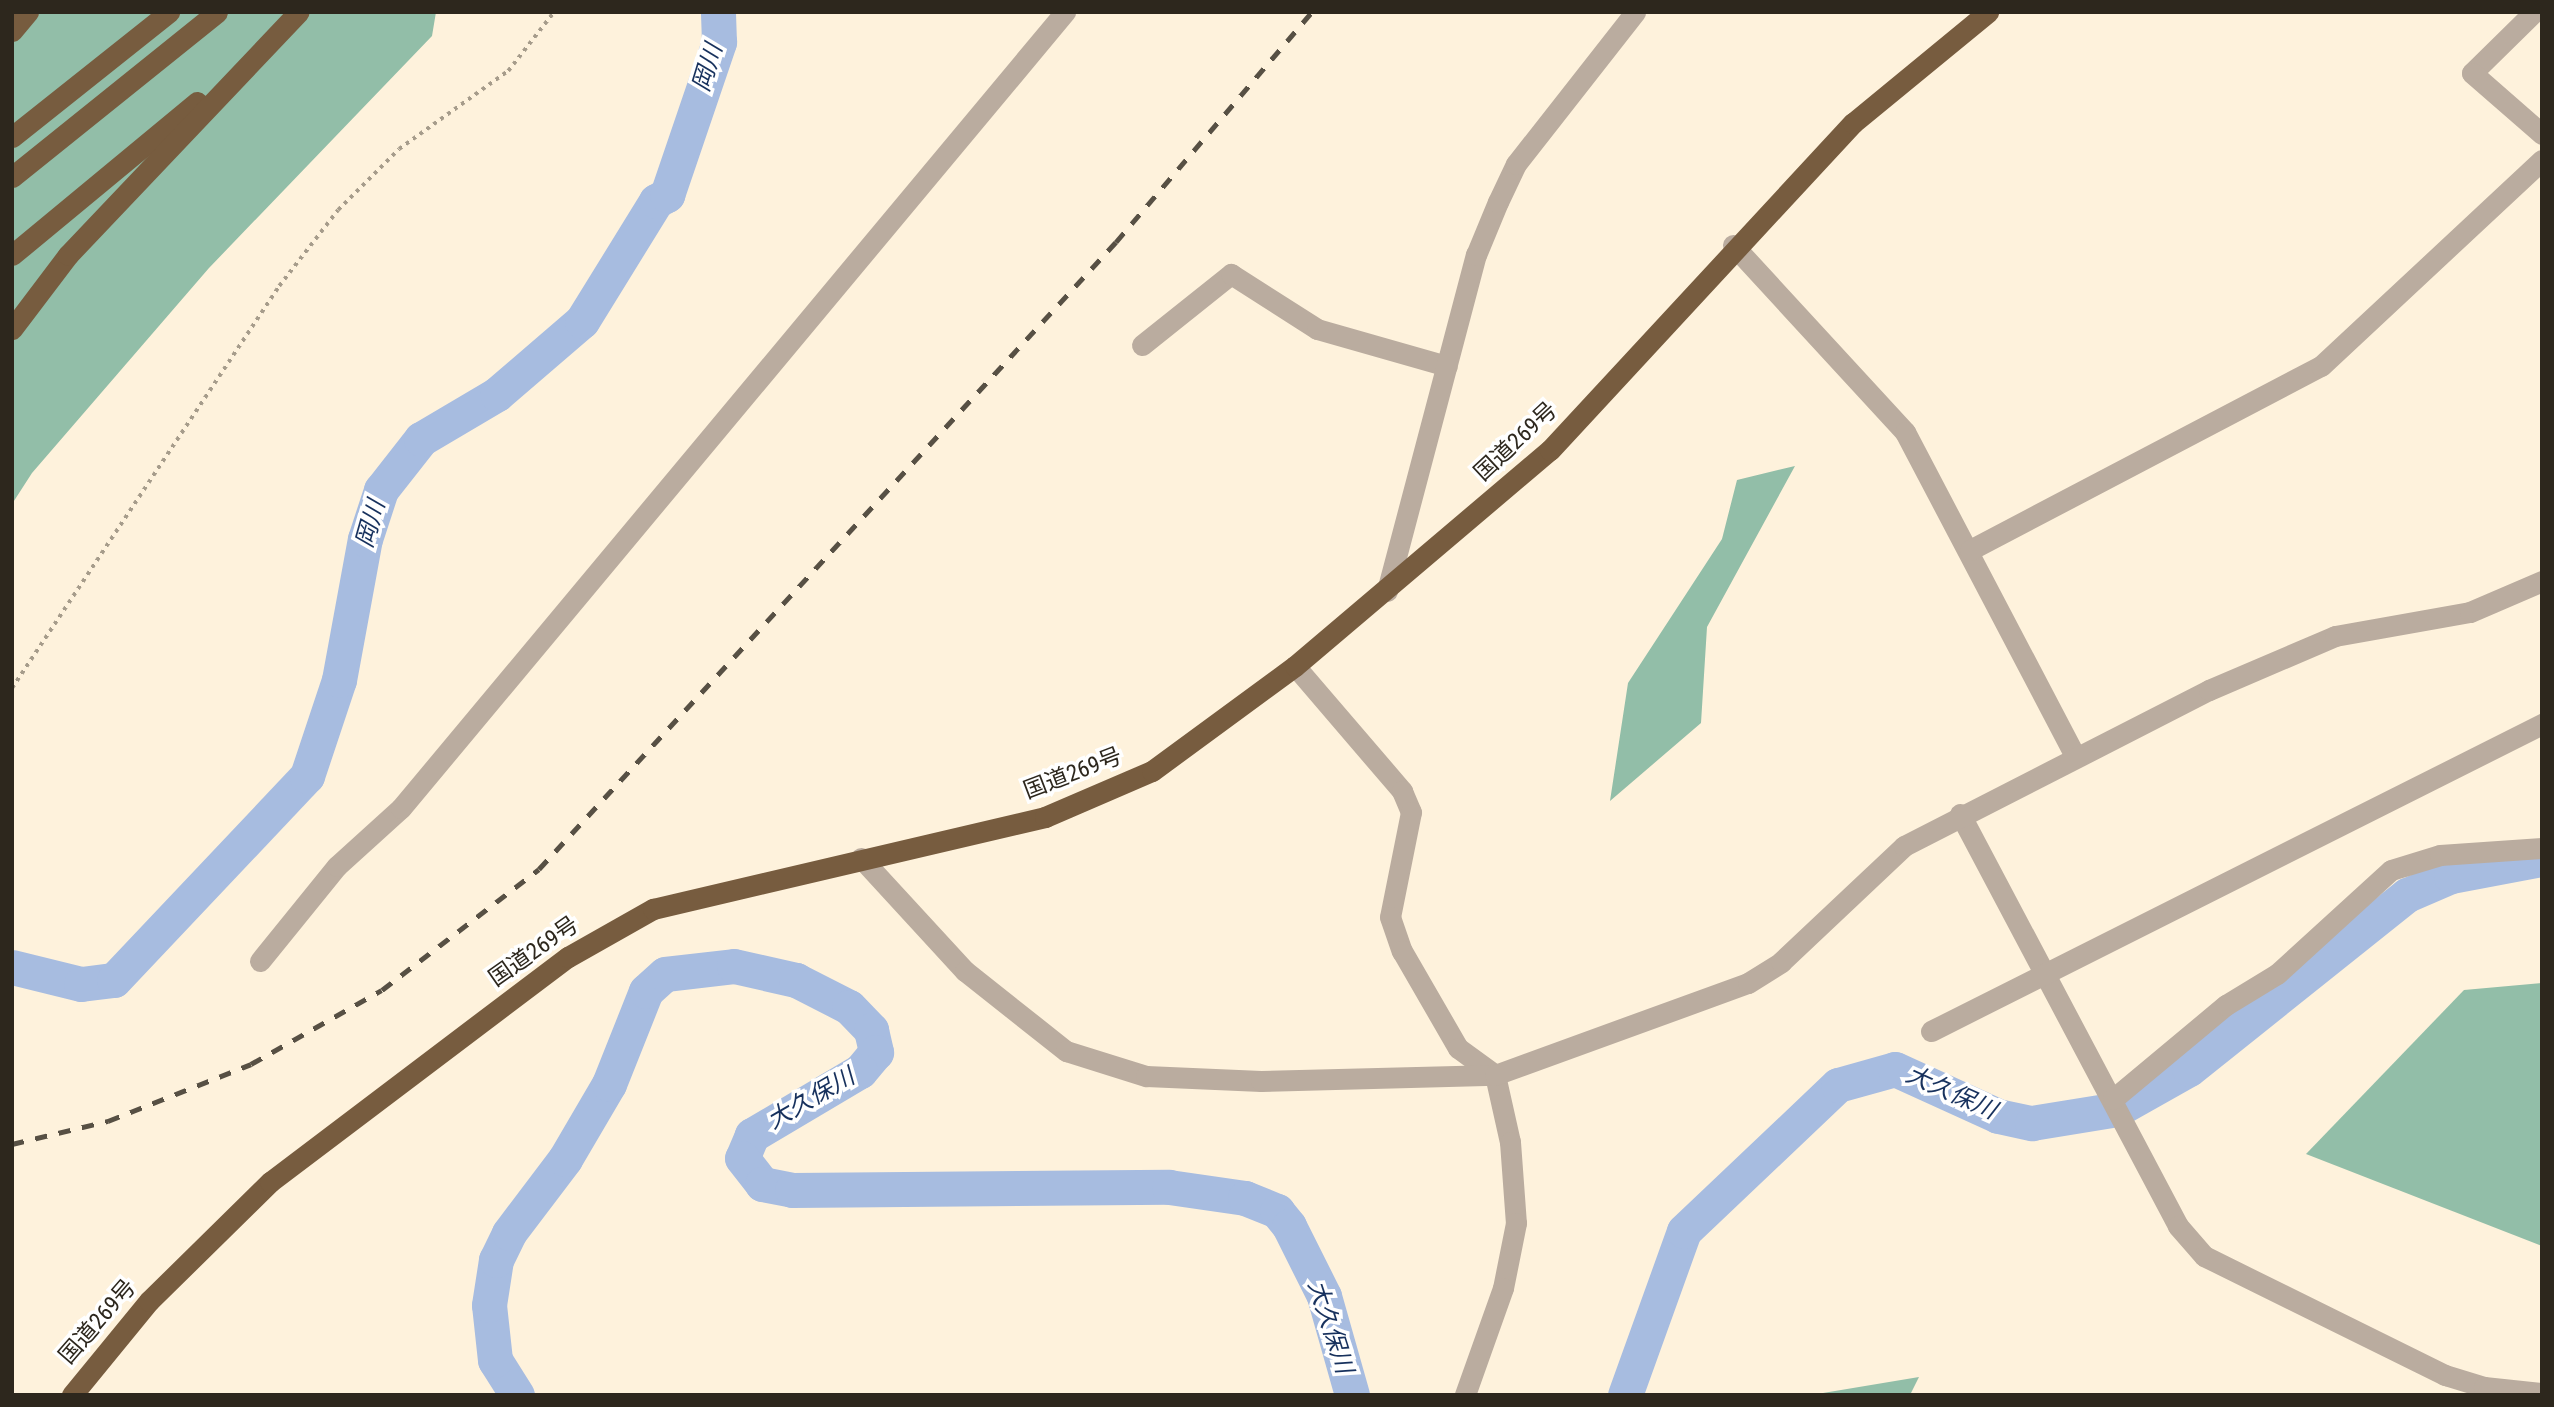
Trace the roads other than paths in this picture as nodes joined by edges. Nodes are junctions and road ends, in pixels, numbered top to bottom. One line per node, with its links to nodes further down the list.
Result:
1 (28, 12): 9 (highway)
2 (169, 12): 11 (highway)
3 (217, 12): 13 (highway)
4 (1065, 12): 28 (street)
5 (1635, 12): 18 (street)
6 (1988, 12): 14 (highway, 国道269号)
7 (2533, 12): 10 (street)
8 (297, 14): 15 (highway); 16 (highway)
9 (12, 32)
10 (2542, 134)
11 (12, 137)
12 (2542, 160): 19 (street)
13 (12, 177)
14 (1733, 245): 19 (street); 21 (highway, 国道269号)
15 (12, 255)
16 (12, 329)
17 (1142, 345): 18 (street)
18 (1447, 366): 21 (street)
19 (1970, 550): 24 (street)
20 (2542, 581): 24 (street)
21 (1387, 592): 22 (highway, 国道269号)
22 (1296, 666): 27 (highway, 国道269号); 31 (street)
23 (2542, 724): 29 (street)
24 (2074, 754): 25 (street)
25 (1960, 814): 29 (street); 31 (street)
26 (2542, 848): 32 (street)
27 (861, 858): 31 (street); 34 (highway, 国道269号)
28 (260, 961)
29 (2047, 971): 30 (street); 32 (street)
30 (1931, 1031)
31 (1495, 1075): 35 (street)
32 (2113, 1099): 33 (street)
33 (2542, 1392)
34 (72, 1395)
35 (1465, 1395)

